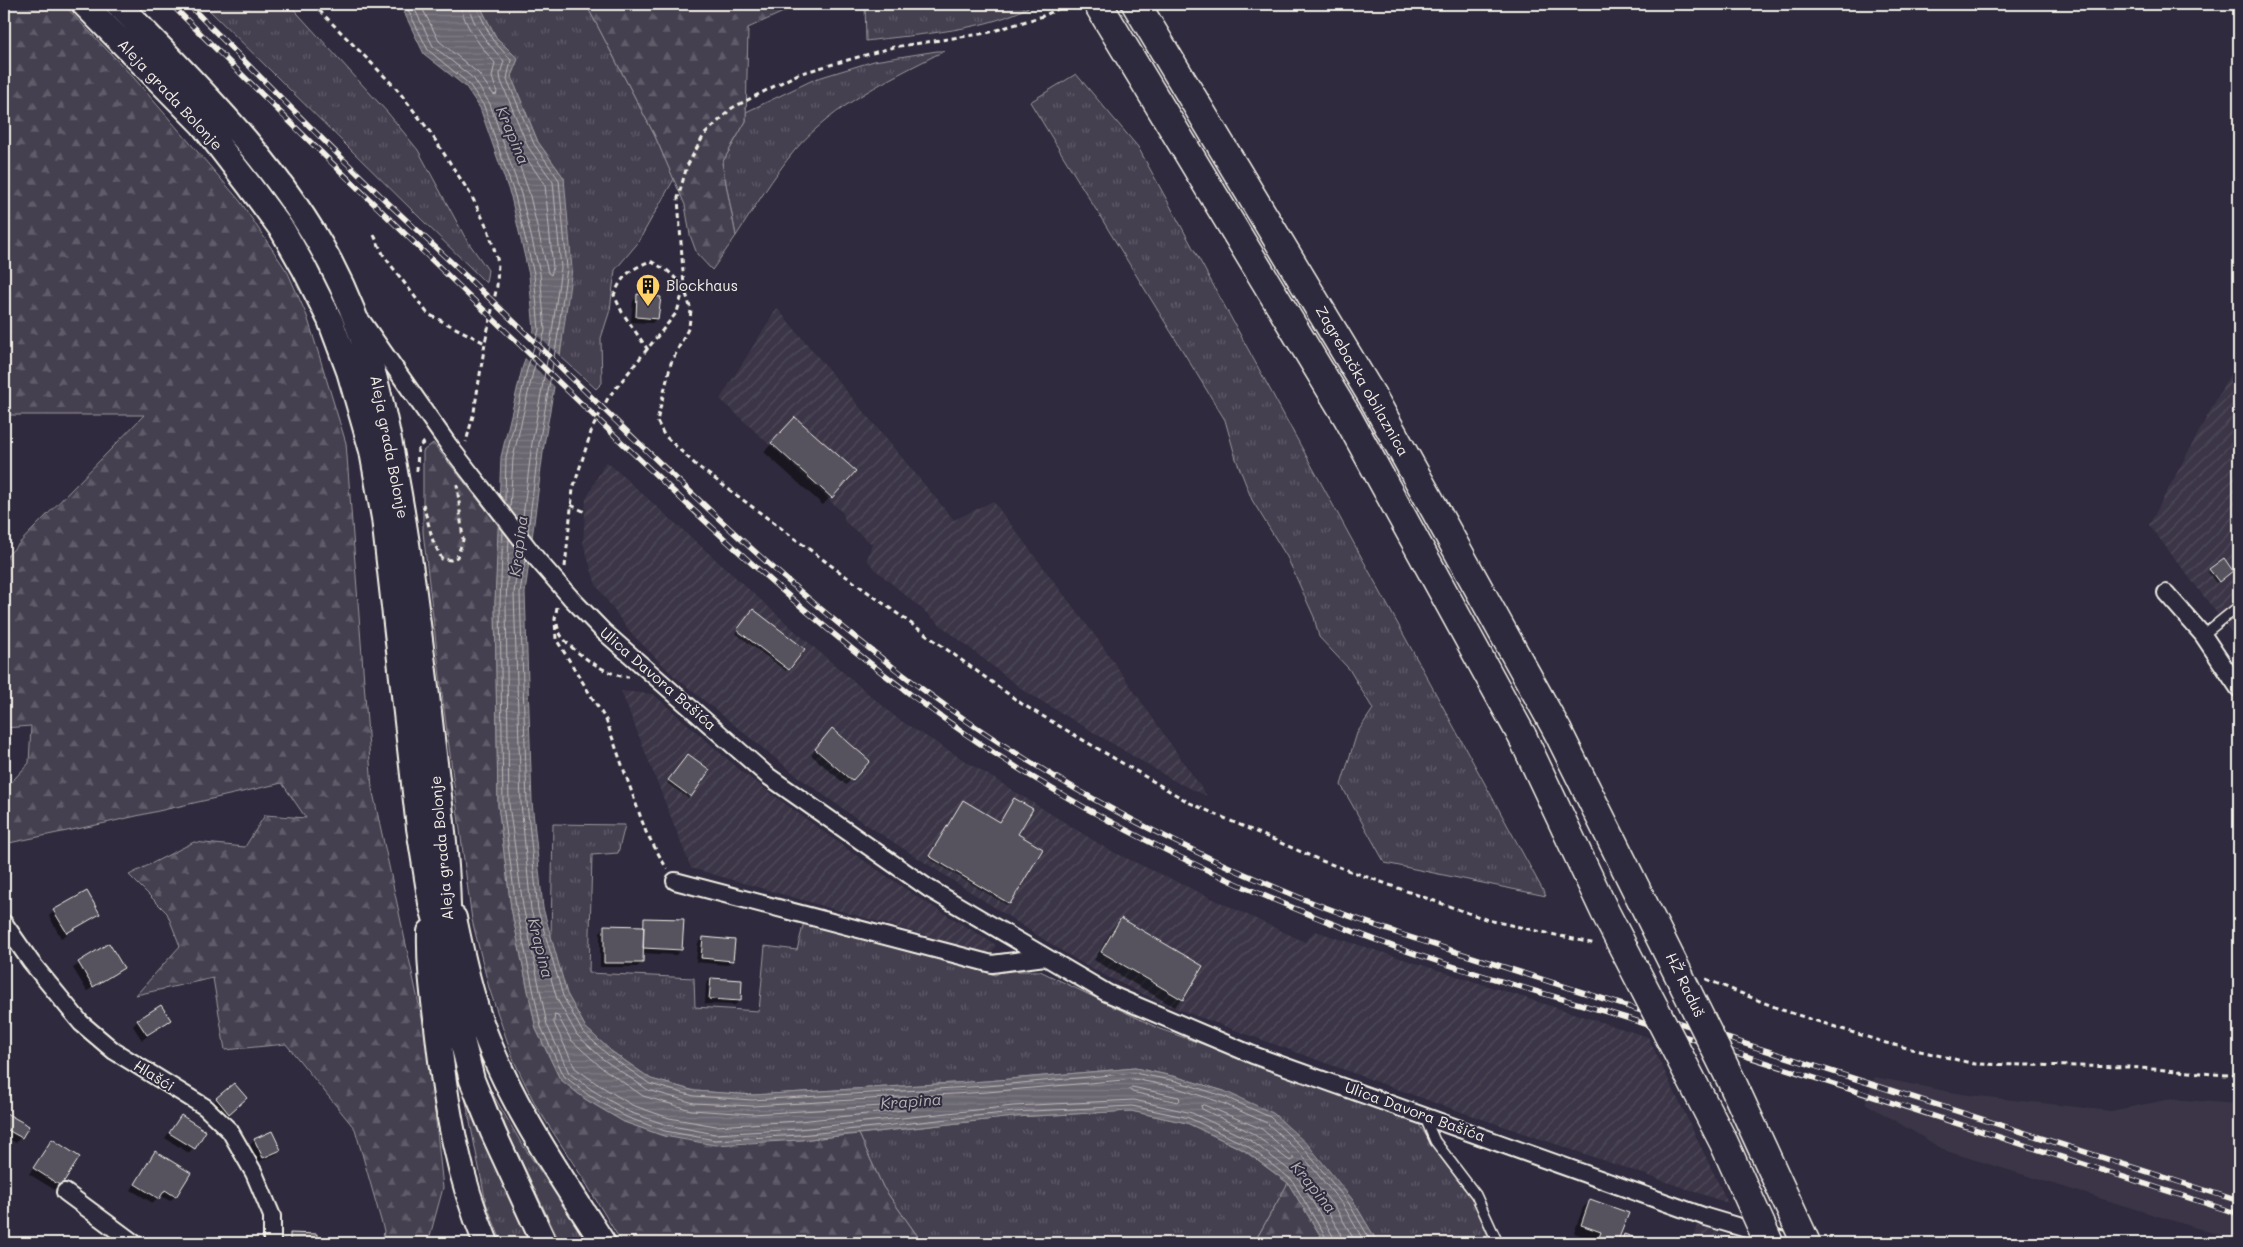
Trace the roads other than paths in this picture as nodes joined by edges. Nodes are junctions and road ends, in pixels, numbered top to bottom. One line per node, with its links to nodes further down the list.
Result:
1 (84, 4): 12 (main road, Aleja grada Bolonje)
2 (118, 4): 5 (main road, Aleja grada Bolonje)
3 (1098, 4): 23 (highway, Zagrebačka obilaznica, bridge)
4 (1136, 4): 10 (highway, Zagrebačka obilaznica)
5 (354, 312): 12 (main road, Aleja grada Bolonje); 14 (street, Ulica Davora Bašića, bridge)
6 (2166, 593): 8 (street)
7 (2239, 606): 8 (lane)
8 (2202, 636): 9 (street)
9 (2239, 689)
10 (1557, 730): 25 (highway, HŽ Raduš, bridge)
11 (675, 881): 14 (street)
12 (440, 900): 19 (main road); 20 (main road, Aleja grada Bolonje); 21 (main road)
13 (4, 923): 18 (street, Hlašći)
14 (1045, 957): 15 (street, Ulica Davora Bašića)
15 (1424, 1115): 22 (lane); 24 (street, Ulica Davora Bašića)
16 (65, 1192): 17 (street)
17 (134, 1243)
18 (272, 1243)
19 (486, 1243)
20 (544, 1243)
21 (603, 1243)
22 (1498, 1243)
23 (1769, 1243)
24 (1794, 1243)
25 (1806, 1243)

